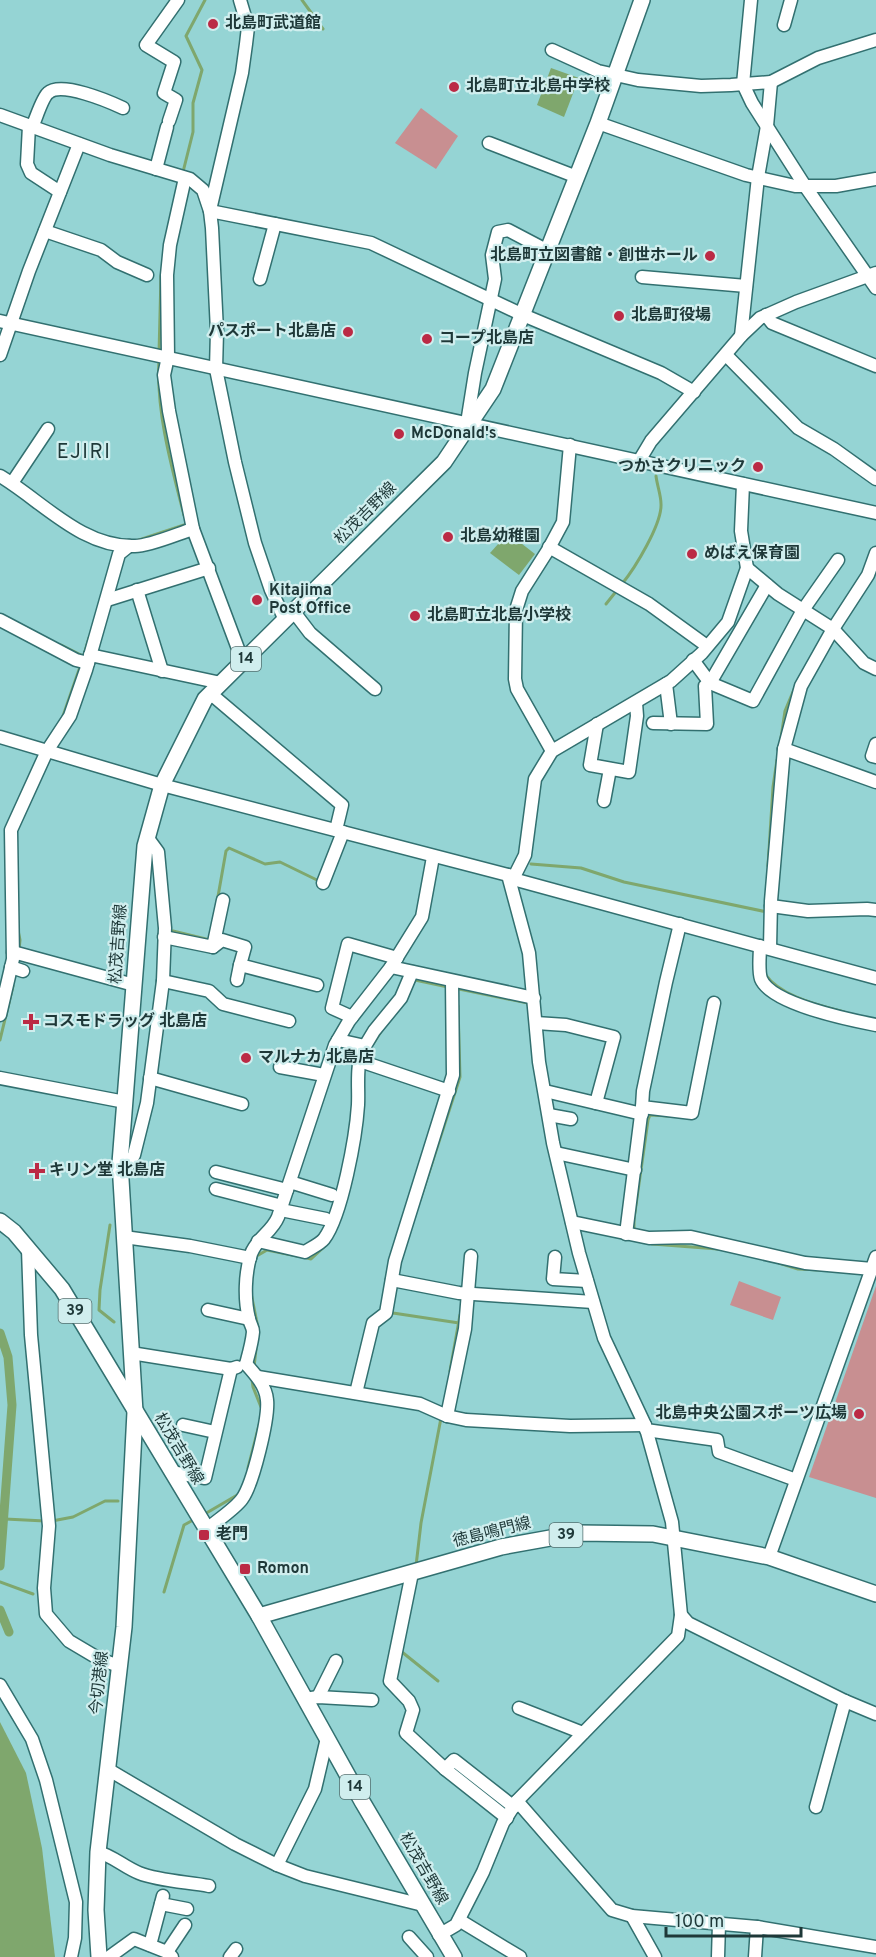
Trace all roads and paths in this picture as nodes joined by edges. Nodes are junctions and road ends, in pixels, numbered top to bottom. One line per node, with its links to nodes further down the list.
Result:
1 (178, 0): 19 (street)
2 (240, 0): 26 (street)
3 (642, 0): 9 (main road, 松茂吉野線 / 14)
4 (751, 0): 11 (street)
5 (791, 0): 6 (street)
6 (784, 25)
7 (876, 39): 10 (street)
8 (552, 50): 9 (street)
9 (615, 74): 11 (street); 14 (main road, 松茂吉野線 / 14)
10 (771, 82): 11 (street); 15 (street)
11 (743, 84): 15 (street)
12 (123, 108): 16 (street)
13 (0, 115): 16 (street)
14 (598, 123): 20 (main road, 松茂吉野線 / 14); 21 (street)
15 (767, 126): 21 (street); 24 (street)
16 (31, 127): 18 (street); 25 (street)
17 (489, 143): 20 (street)
18 (79, 144): 19 (street); 25 (street)
19 (156, 169): 22 (street)
20 (577, 177): 29 (main road, 松茂吉野線 / 14)
21 (758, 177): 24 (street); 34 (street)
22 (185, 178): 26 (street); 43 (street)
23 (876, 179): 24 (street)
24 (805, 186): 30 (street)
25 (60, 192): 28 (street)
26 (210, 211): 27 (street); 45 (street)
27 (275, 224): 33 (street); 36 (street)
28 (45, 231): 31 (street); 39 (street)
29 (548, 251): 36 (street); 37 (main road, 松茂吉野線 / 14)
30 (872, 274): 35 (street); 38 (street)
31 (147, 275)
32 (642, 278): 34 (street)
33 (260, 279)
34 (746, 286): 40 (street)
35 (876, 288)
36 (490, 300): 37 (street); 47 (street)
37 (523, 315): 46 (street); 47 (main road, 松茂吉野線 / 14)
38 (766, 315): 40 (street); 44 (street)
39 (6, 322): 41 (street); 43 (street)
40 (741, 336): 42 (street)
41 (0, 355)
42 (726, 355): 46 (street); 52 (street)
43 (162, 356): 45 (street); 56 (street)
44 (876, 366)
45 (216, 369): 47 (street); 68 (street)
46 (694, 392): 50 (street)
47 (469, 423): 49 (street); 68 (main road, 松茂吉野線 / 14)
48 (48, 429): 53 (street)
49 (570, 445): 50 (street); 58 (street)
50 (639, 461): 54 (street)
51 (0, 476): 53 (street)
52 (876, 479)
53 (12, 483): 57 (street)
54 (743, 484): 55 (street); 62 (street)
55 (876, 513)
56 (193, 529): 57 (street); 61 (street)
57 (129, 546): 66 (street)
58 (549, 547): 71 (street); 89 (street)
59 (876, 553): 63 (street)
60 (838, 560): 67 (street)
61 (209, 568): 65 (street); 74 (street)
62 (747, 568): 64 (street); 71 (street)
63 (872, 577): 70 (street)
64 (767, 585): 67 (street); 77 (street)
65 (138, 590): 66 (street); 76 (street)
66 (107, 600): 72 (street)
67 (803, 610): 70 (street); 77 (street)
68 (289, 616): 74 (main road, 松茂吉野線 / 14); 80 (street)
69 (0, 620): 72 (street)
70 (833, 629): 75 (street); 87 (street)
71 (707, 646): 73 (street)
72 (85, 659): 76 (street); 88 (street)
73 (693, 660): 77 (street); 78 (street)
74 (243, 662): 79 (main road, 松茂吉野線 / 14)
75 (876, 669)
76 (162, 671): 79 (street)
77 (710, 683): 84 (street)
78 (666, 684): 81 (street); 84 (street)
79 (216, 688): 93 (main road, 松茂吉野線 / 14); 95 (street)
80 (375, 689)
81 (636, 703): 82 (street); 91 (street)
82 (597, 723): 89 (street); 91 (street)
83 (653, 723): 84 (street)
84 (671, 724)
85 (0, 737): 88 (street)
86 (876, 744): 90 (street)
87 (784, 749): 92 (street); 101 (street)
88 (47, 751): 93 (street); 108 (street)
89 (552, 751): 98 (street)
90 (876, 757)
91 (610, 769): 94 (street)
92 (876, 782)
93 (162, 784): 95 (street); 96 (main road, 松茂吉野線 / 14)
94 (604, 801)
95 (340, 831): 97 (street); 99 (street)
96 (147, 837): 104 (street); 116 (main road, 松茂吉野線 / 14)
97 (433, 857): 98 (street); 109 (street)
98 (510, 877): 103 (street); 118 (street)
99 (323, 883)
100 (223, 900): 105 (street)
101 (771, 906): 102 (street); 106 (street)
102 (875, 908)
103 (680, 924): 106 (street); 137 (street)
104 (164, 937): 105 (street); 114 (street)
105 (213, 947): 110 (street)
106 (765, 947): 112 (street); 124 (street)
107 (0, 952): 108 (street)
108 (17, 960): 116 (street); 120 (street)
109 (394, 963): 111 (street); 121 (street); 121 (street)
110 (240, 965): 113 (street); 117 (street)
111 (412, 972): 115 (street); 126 (street)
112 (876, 978)
113 (237, 980)
114 (164, 981): 122 (street); 131 (street)
115 (452, 981): 118 (street); 132 (street)
116 (134, 985): 134 (main road, 松茂吉野線 / 14)
117 (317, 985)
118 (534, 998): 123 (street)
119 (714, 1003): 137 (street)
120 (0, 1015)
121 (352, 1017): 125 (street)
122 (289, 1021)
123 (536, 1023): 133 (street); 135 (street)
124 (876, 1025)
125 (338, 1040): 126 (street); 129 (street)
126 (365, 1046): 127 (street)
127 (360, 1061): 132 (street); 151 (street)
128 (280, 1067): 129 (street)
129 (324, 1075): 143 (street)
130 (0, 1078): 134 (street)
131 (150, 1078): 136 (street); 142 (street)
132 (449, 1090): 157 (street)
133 (545, 1091): 135 (street); 138 (street)
134 (125, 1102): 142 (main road, 松茂吉野線 / 14)
135 (596, 1103): 137 (street)
136 (242, 1104)
137 (642, 1110): 141 (street)
138 (549, 1115): 139 (street); 140 (street)
139 (571, 1119)
140 (556, 1153): 141 (street); 148 (street)
141 (635, 1170): 149 (street)
142 (120, 1179): 150 (main road, 松茂吉野線 / 14)
143 (288, 1186): 144 (street); 145 (street); 145 (street)
144 (332, 1195)
145 (281, 1208): 146 (street); 151 (street)
146 (326, 1219)
147 (0, 1221): 152 (main road, 39)
148 (572, 1222): 149 (street); 158 (street)
149 (626, 1234): 156 (street)
150 (124, 1238): 155 (street); 163 (main road, 松茂吉野線 / 14)
151 (258, 1241): 155 (street)
152 (28, 1249): 168 (main road, 39); 183 (street)
153 (471, 1256): 159 (street)
154 (555, 1257): 158 (street)
155 (250, 1258): 162 (street)
156 (874, 1263): 174 (street)
157 (392, 1280): 159 (street); 167 (street)
158 (587, 1281): 160 (street)
159 (464, 1293): 160 (street); 169 (street)
160 (593, 1302): 171 (street)
161 (208, 1310): 162 (street)
162 (249, 1318): 164 (street)
163 (131, 1353): 165 (street); 168 (main road, 松茂吉野線 / 14)
164 (246, 1364): 165 (street); 166 (street)
165 (231, 1369): 172 (street)
166 (258, 1377): 167 (street); 175 (street)
167 (356, 1393): 169 (street)
168 (135, 1412): 173 (main road, 松茂吉野線 / 14); 183 (main road, 今切港線)
169 (447, 1416): 171 (street)
170 (183, 1425): 172 (street)
171 (646, 1427): 174 (street); 176 (street)
172 (215, 1432): 173 (street)
173 (171, 1472): 175 (main road, 松茂吉野線 / 14)
174 (796, 1480): 177 (street)
175 (206, 1530): 181 (main road, 松茂吉野線 / 14)
176 (675, 1539): 177 (main road, 徳島鳴門線 / 39); 178 (main road, 徳島鳴門線 / 39); 180 (street)
177 (769, 1557): 179 (main road, 徳島鳴門線 / 39)
178 (412, 1573): 181 (main road, 徳島鳴門線 / 39); 192 (street)
179 (876, 1594)
180 (681, 1615): 187 (street); 190 (street)
181 (259, 1616): 185 (main road, 松茂吉野線 / 14)
182 (336, 1661): 185 (street)
183 (120, 1666): 193 (main road, 今切港線)
184 (0, 1685): 212 (street)
185 (312, 1698): 186 (street); 191 (main road, 松茂吉野線 / 14)
186 (372, 1700)
187 (845, 1701): 189 (street); 195 (street)
188 (519, 1708): 190 (street)
189 (876, 1714)
190 (583, 1733): 194 (street)
191 (327, 1738): 198 (street); 200 (main road, 松茂吉野線 / 14)
192 (445, 1769): 194 (street); 196 (street)
193 (109, 1770): 197 (main road, 今切港線); 198 (street)
194 (516, 1804): 196 (street); 202 (street)
195 (816, 1807)
196 (507, 1818): 203 (street)
197 (98, 1852): 199 (street); 213 (main road, 今切港線)
198 (277, 1865): 200 (street)
199 (209, 1886)
200 (423, 1905): 207 (main road, 松茂吉野線 / 14)
201 (187, 1909): 209 (street)
202 (632, 1916): 204 (street); 218 (street)
203 (459, 1920): 207 (street); 217 (street)
204 (719, 1924): 206 (street); 219 (street)
205 (185, 1925): 211 (street)
206 (757, 1927): 210 (street); 220 (street)
207 (439, 1935): 216 (main road, 松茂吉野線 / 14)
208 (409, 1937): 215 (street)
209 (150, 1945): 211 (street); 214 (street)
210 (876, 1947)
211 (170, 1955)
212 (71, 1957)
213 (99, 1957)
214 (109, 1957)
215 (427, 1957)
216 (454, 1957)
217 (520, 1957)
218 (655, 1957)
219 (718, 1957)
220 (755, 1957)

